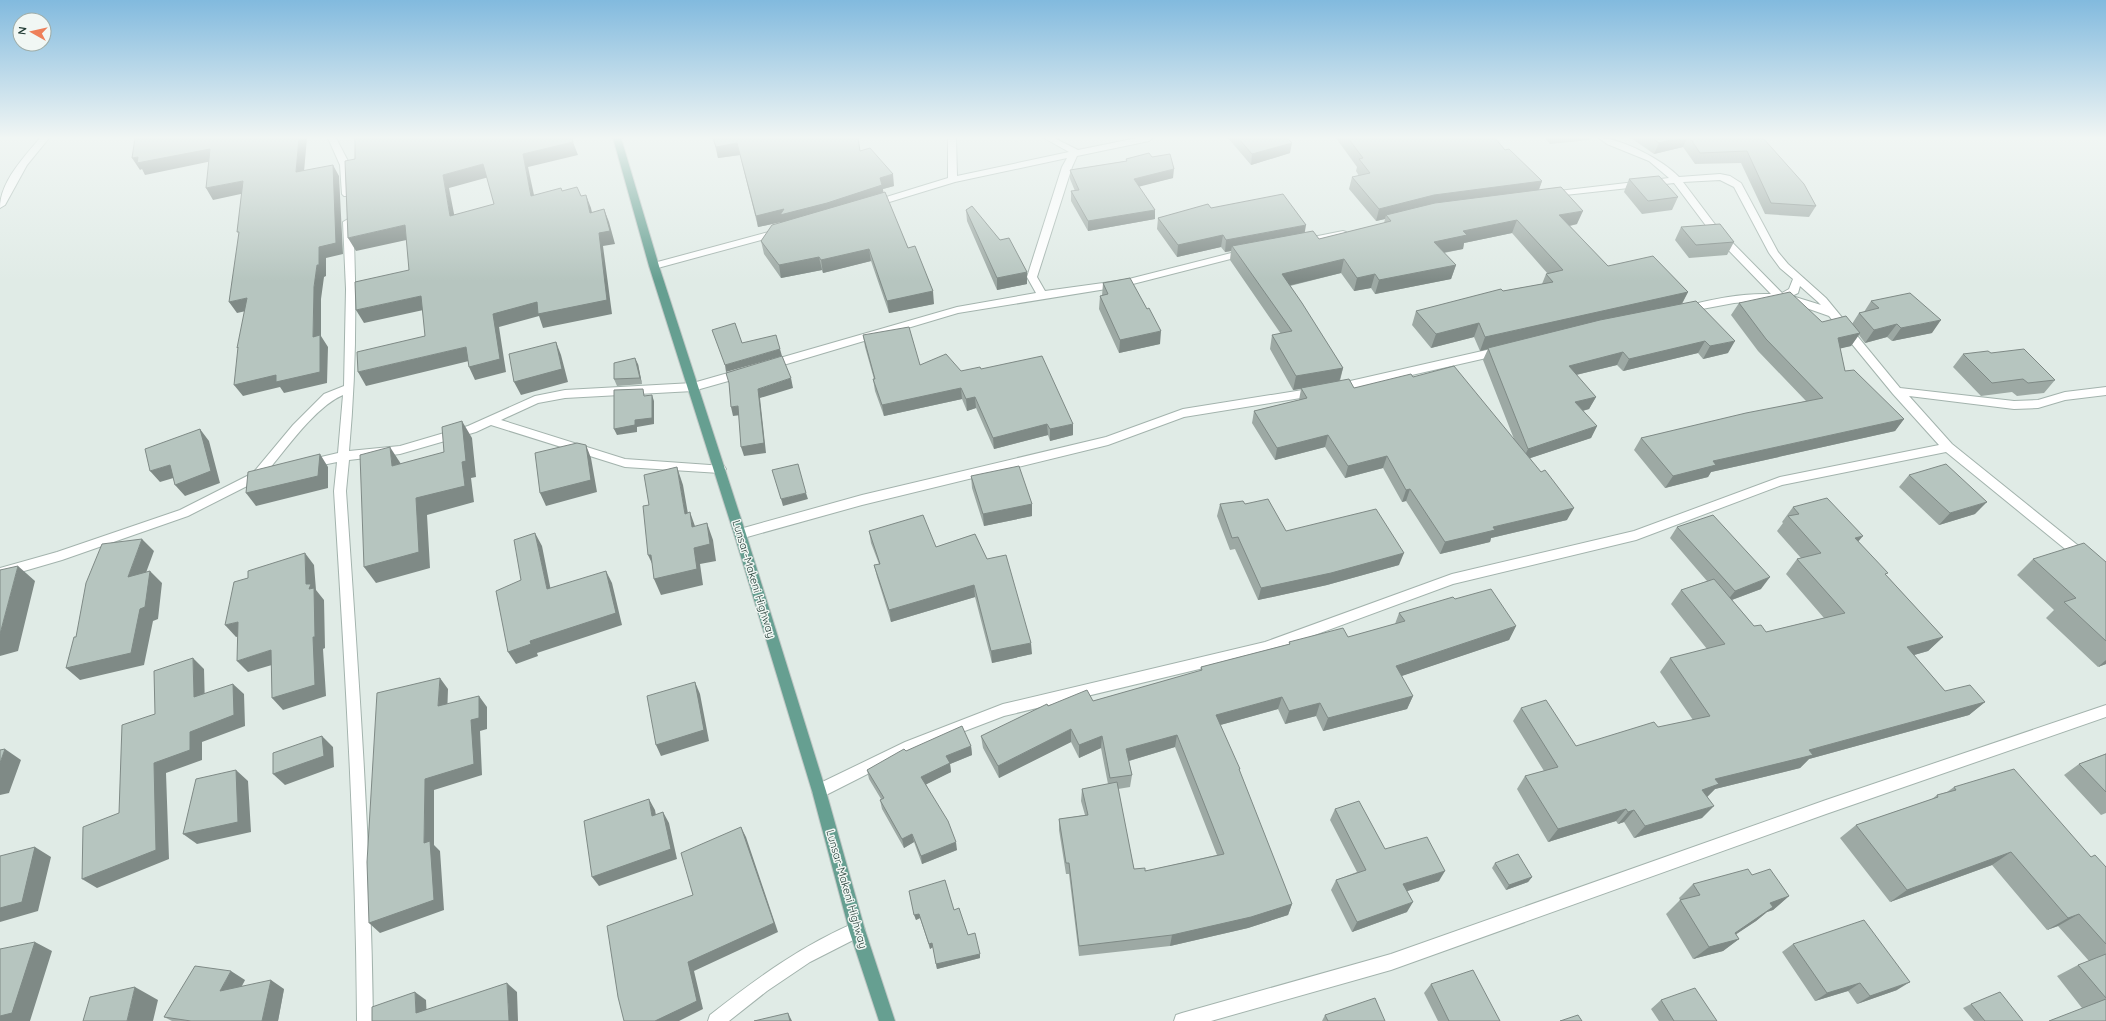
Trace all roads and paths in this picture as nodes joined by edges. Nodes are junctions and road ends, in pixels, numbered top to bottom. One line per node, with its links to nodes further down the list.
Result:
1 (11, 186): 10 (street)
2 (346, 186): 24 (street)
3 (631, 186): 16 (main road, Lunsar-Makeni Highway)
4 (934, 186): 11 (street)
5 (1061, 186): 18 (street)
6 (1629, 186): 9 (street)
7 (1680, 186): 19 (street)
8 (1738, 186): 17 (street)
9 (1542, 196)
10 (0, 205)
11 (861, 208)
12 (788, 230): 16 (street)
13 (1351, 232): 14 (street)
14 (1291, 244)
15 (1261, 250): 18 (street)
16 (654, 266): 23 (main road, Lunsar-Makeni Highway)
17 (1797, 280): 19 (street); 21 (street)
18 (1042, 295): 23 (street)
19 (1781, 298): 20 (street); 21 (street)
20 (1672, 311)
21 (1833, 313): 25 (street)
22 (1509, 349): 34 (street)
23 (693, 387): 27 (street); 31 (main road, Lunsar-Makeni Highway)
24 (349, 388): 29 (street); 33 (street)
25 (1897, 391): 26 (street); 28 (street)
26 (2106, 391)
27 (491, 421): 29 (street); 31 (street)
28 (1948, 447): 36 (street); 38 (street)
29 (343, 456): 30 (street); 40 (street)
30 (297, 466)
31 (720, 469): 34 (main road, Lunsar-Makeni Highway)
32 (274, 472): 33 (street)
33 (258, 475): 35 (street)
34 (740, 534): 38 (main road, Lunsar-Makeni Highway)
35 (0, 573)
36 (2106, 575)
37 (2106, 711): 43 (street)
38 (819, 791): 39 (main road, Lunsar-Makeni Highway)
39 (857, 930): 41 (street); 42 (main road, Lunsar-Makeni Highway)
40 (365, 1021)
41 (716, 1021)
42 (887, 1021)
43 (1182, 1021)

